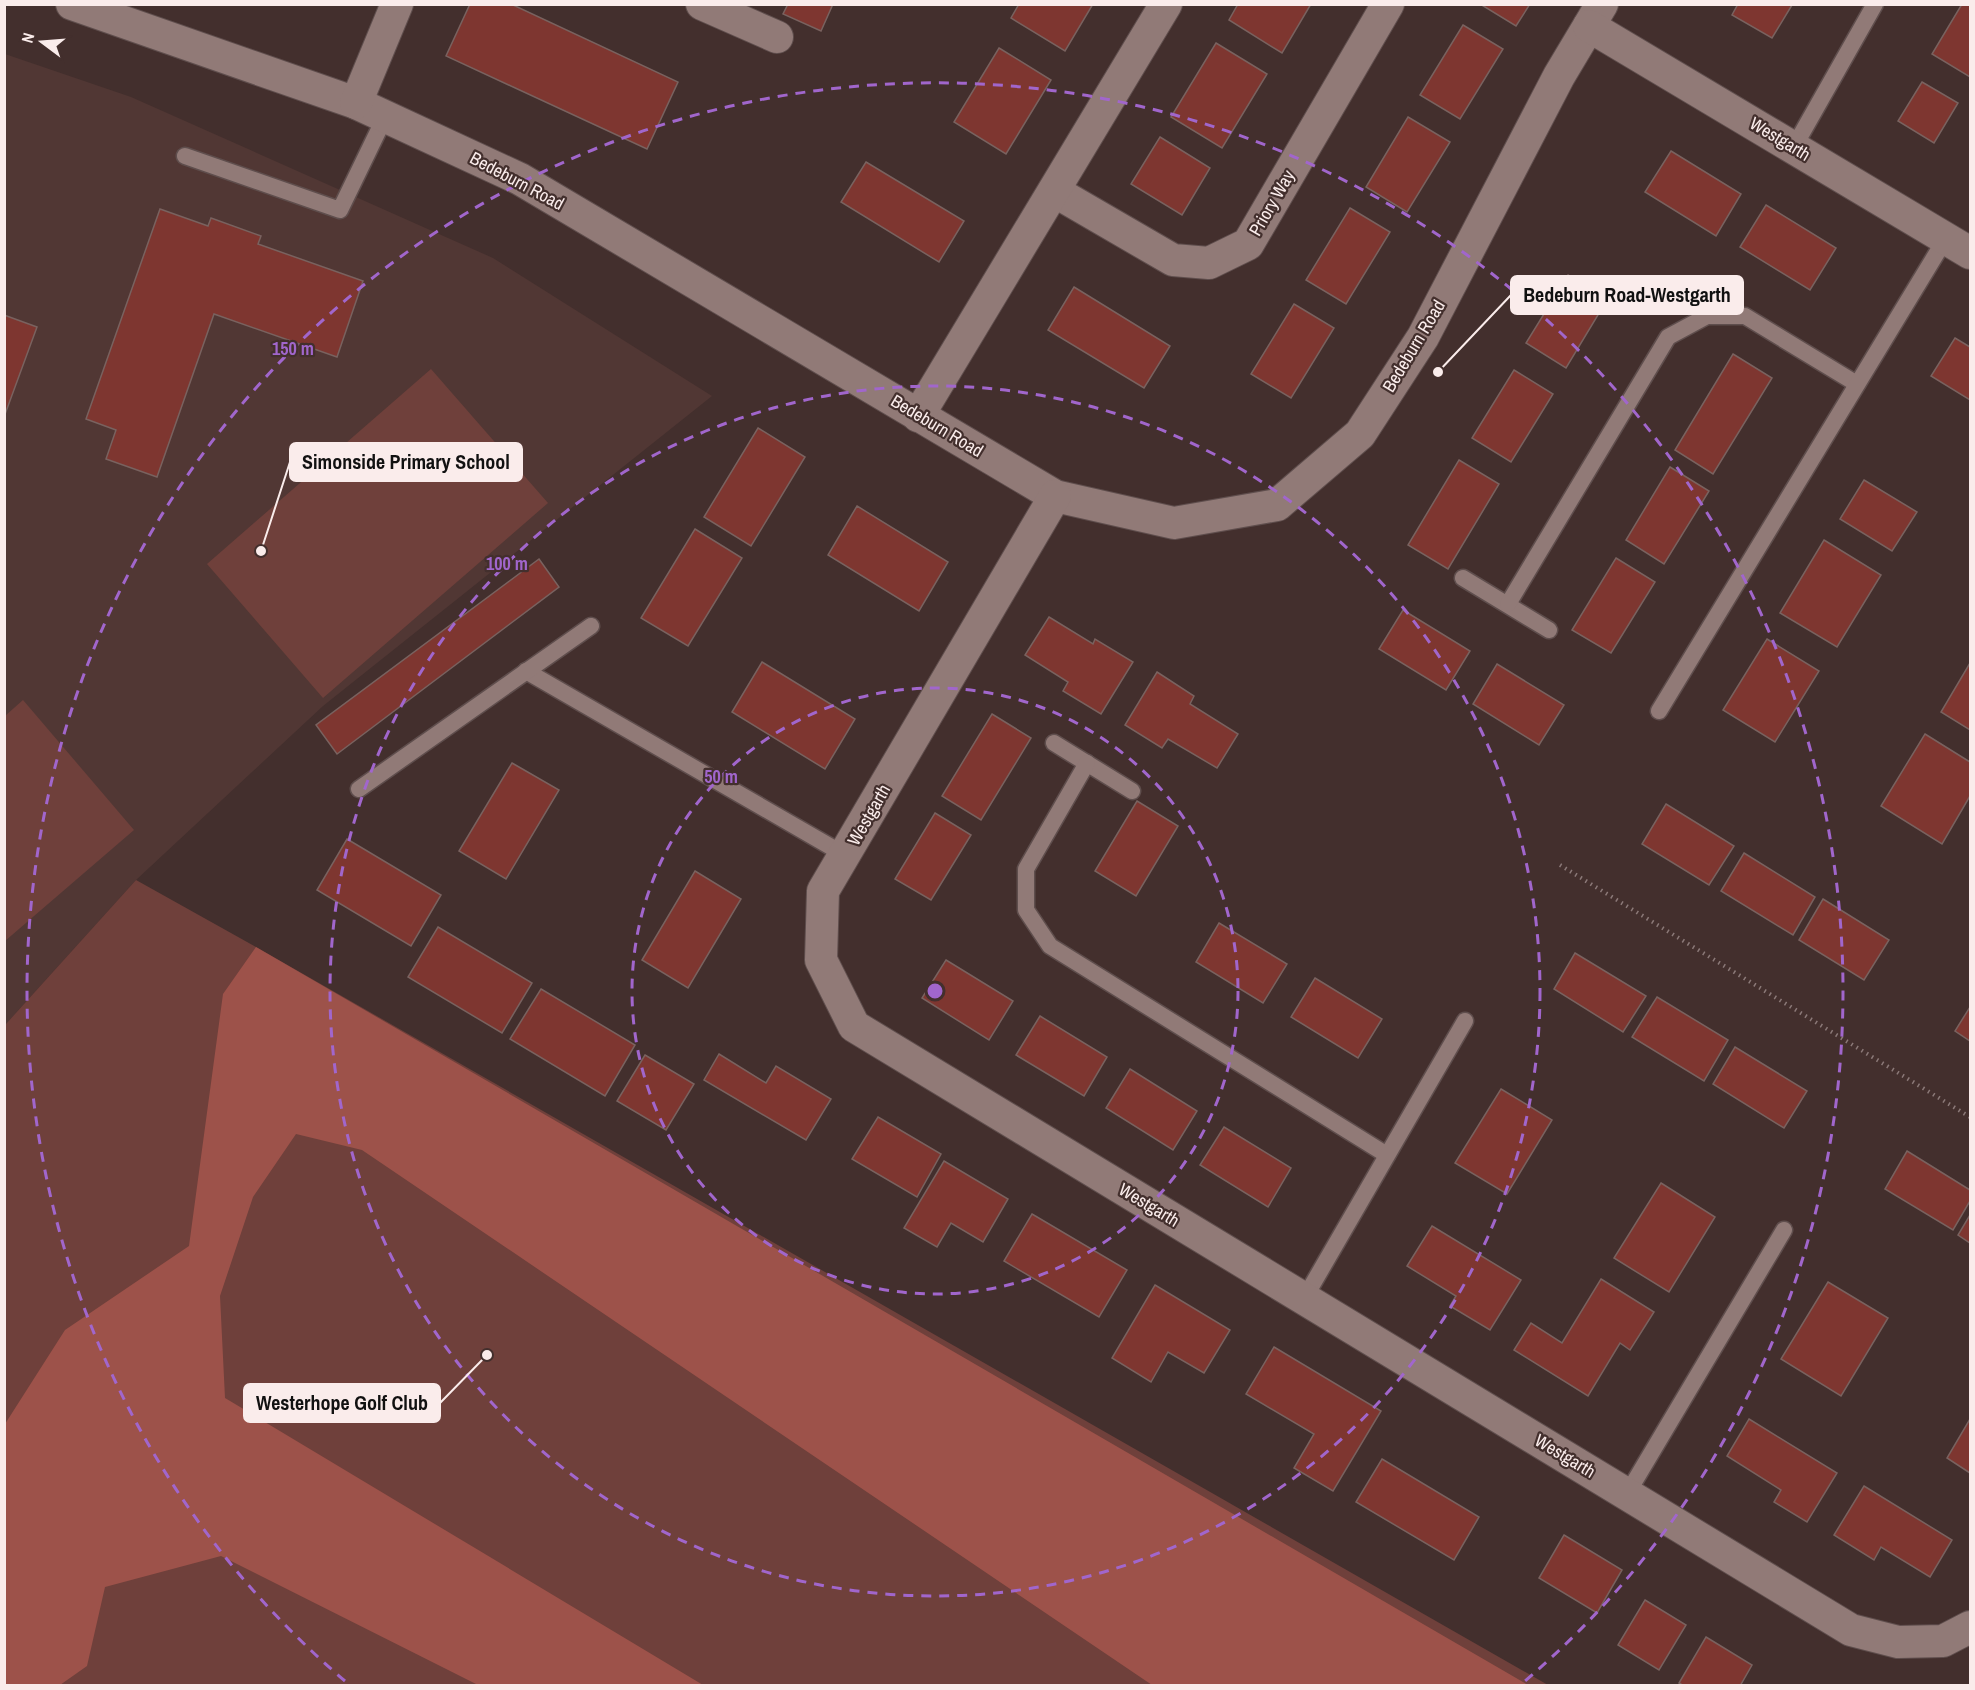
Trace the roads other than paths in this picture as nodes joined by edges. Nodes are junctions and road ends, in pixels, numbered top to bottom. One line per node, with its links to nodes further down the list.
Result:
1 (72, 4): 9 (street, Bedeburn Road)
2 (397, 4): 9 (street)
3 (702, 4): 8 (street)
4 (1166, 4): 13 (street)
5 (1388, 4): 13 (street, Priory Way)
6 (1875, 4): 11 (lane)
7 (1596, 15): 11 (street, Westgarth); 17 (street, Bedeburn Road)
8 (777, 37)
9 (356, 103): 10 (street, Bedeburn Road)
10 (385, 117): 12 (lane); 16 (street, Bedeburn Road)
11 (1794, 147): 14 (street, Westgarth)
12 (185, 156)
13 (1054, 191): 16 (street)
14 (1958, 245): 15 (lane)
15 (1857, 384): 19 (lane); 23 (lane)
16 (918, 416): 17 (street, Bedeburn Road)
17 (1055, 496): 28 (street, Westgarth)
18 (1463, 578): 19 (lane)
19 (1508, 604): 21 (lane)
20 (591, 626): 22 (lane)
21 (1550, 630)
22 (526, 671): 26 (lane); 28 (lane)
23 (1659, 711)
24 (1054, 743): 25 (lane)
25 (1087, 763): 27 (lane); 30 (lane)
26 (359, 789)
27 (1132, 791)
28 (845, 855): 32 (street, Westgarth)
29 (1465, 1021): 30 (lane)
30 (1387, 1155): 32 (lane)
31 (1784, 1230): 33 (lane)
32 (1304, 1299): 33 (street, Westgarth)
33 (1627, 1494): 34 (street, Westgarth)
34 (1971, 1627)

